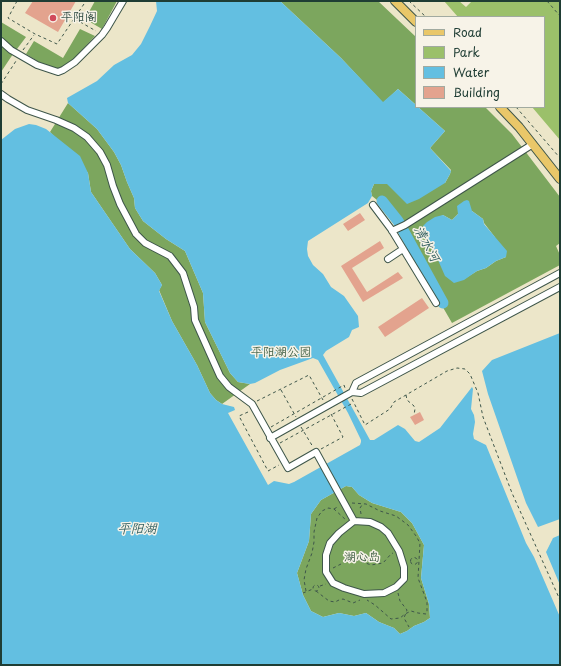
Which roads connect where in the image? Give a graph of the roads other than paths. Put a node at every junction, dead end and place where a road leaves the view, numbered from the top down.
1 (123, 1) edge
2 (394, 1) edge
3 (415, 21) edge
4 (1, 41) edge
5 (1, 94) edge
6 (501, 108) edge
7 (533, 144) junction
8 (560, 179) edge
9 (373, 206) dead end
10 (392, 231) junction
11 (403, 249) junction
12 (388, 259) dead end
13 (560, 273) edge
14 (560, 287) edge
15 (436, 303) dead end
16 (350, 392) junction
17 (270, 438) junction
18 (352, 523) junction

1 - 4 street
2 - 3 main road
5 - 17 street
6 - 7 main road
7 - 8 main road
7 - 10 street
9 - 10 street
10 - 11 street
11 - 12 street
11 - 15 street
13 - 16 street
14 - 16 street
16 - 17 street
17 - 18 street
18 - 18 street

